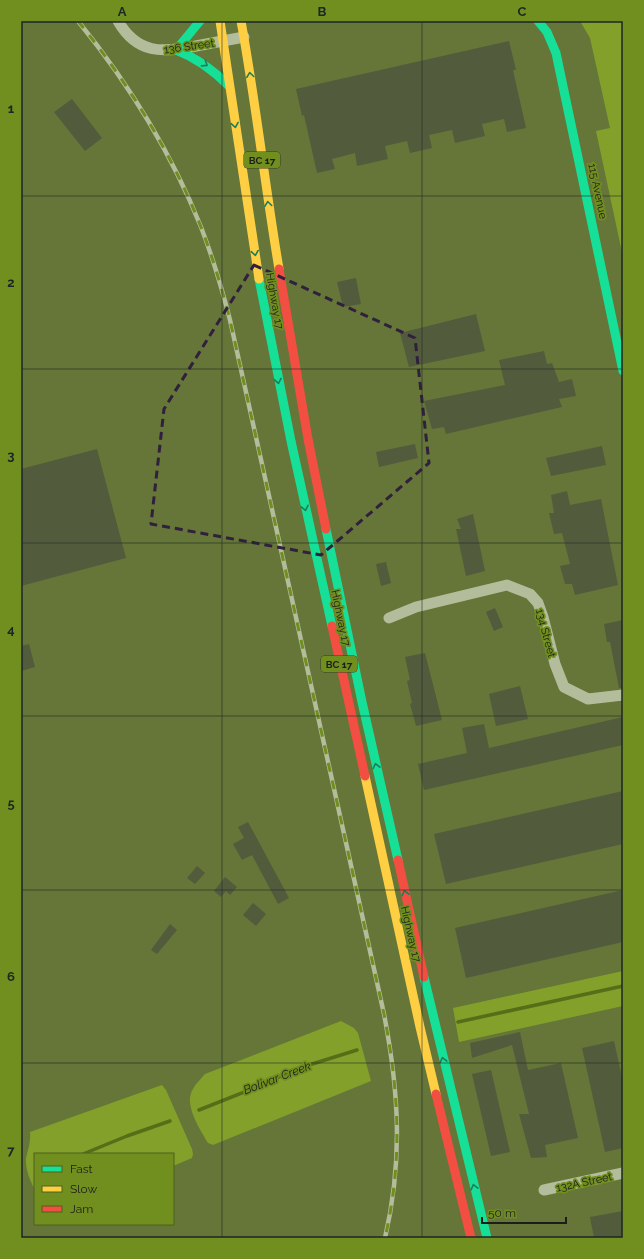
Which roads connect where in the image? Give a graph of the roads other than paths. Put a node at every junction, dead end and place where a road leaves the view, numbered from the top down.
1 (118, 21) edge
2 (200, 21) edge
3 (220, 21) edge
4 (241, 21) edge
5 (538, 21) edge
6 (244, 37) junction
7 (223, 41) junction
8 (176, 50) junction
9 (229, 86) junction
10 (623, 371) edge
11 (389, 618) dead end
12 (623, 695) edge
13 (623, 1173) edge
14 (544, 1190) dead end
15 (472, 1238) edge
16 (487, 1238) edge

1 - 8 street, 136 Street
2 - 8 main road
3 - 7 main road, Highway 17 / BC 17
4 - 6 main road, Highway 17 / BC 17
5 - 10 main road, 115 Avenue
6 - 7 street, 136 Street
16 -> 6 main road, Highway 17 / BC 17
7 - 8 street, 136 Street
7 - 9 main road, Highway 17 / BC 17
8 -> 9 main road
9 -> 15 main road, Highway 17 / BC 17
11 - 12 street, 134 Street
13 - 14 street, 132A Street

